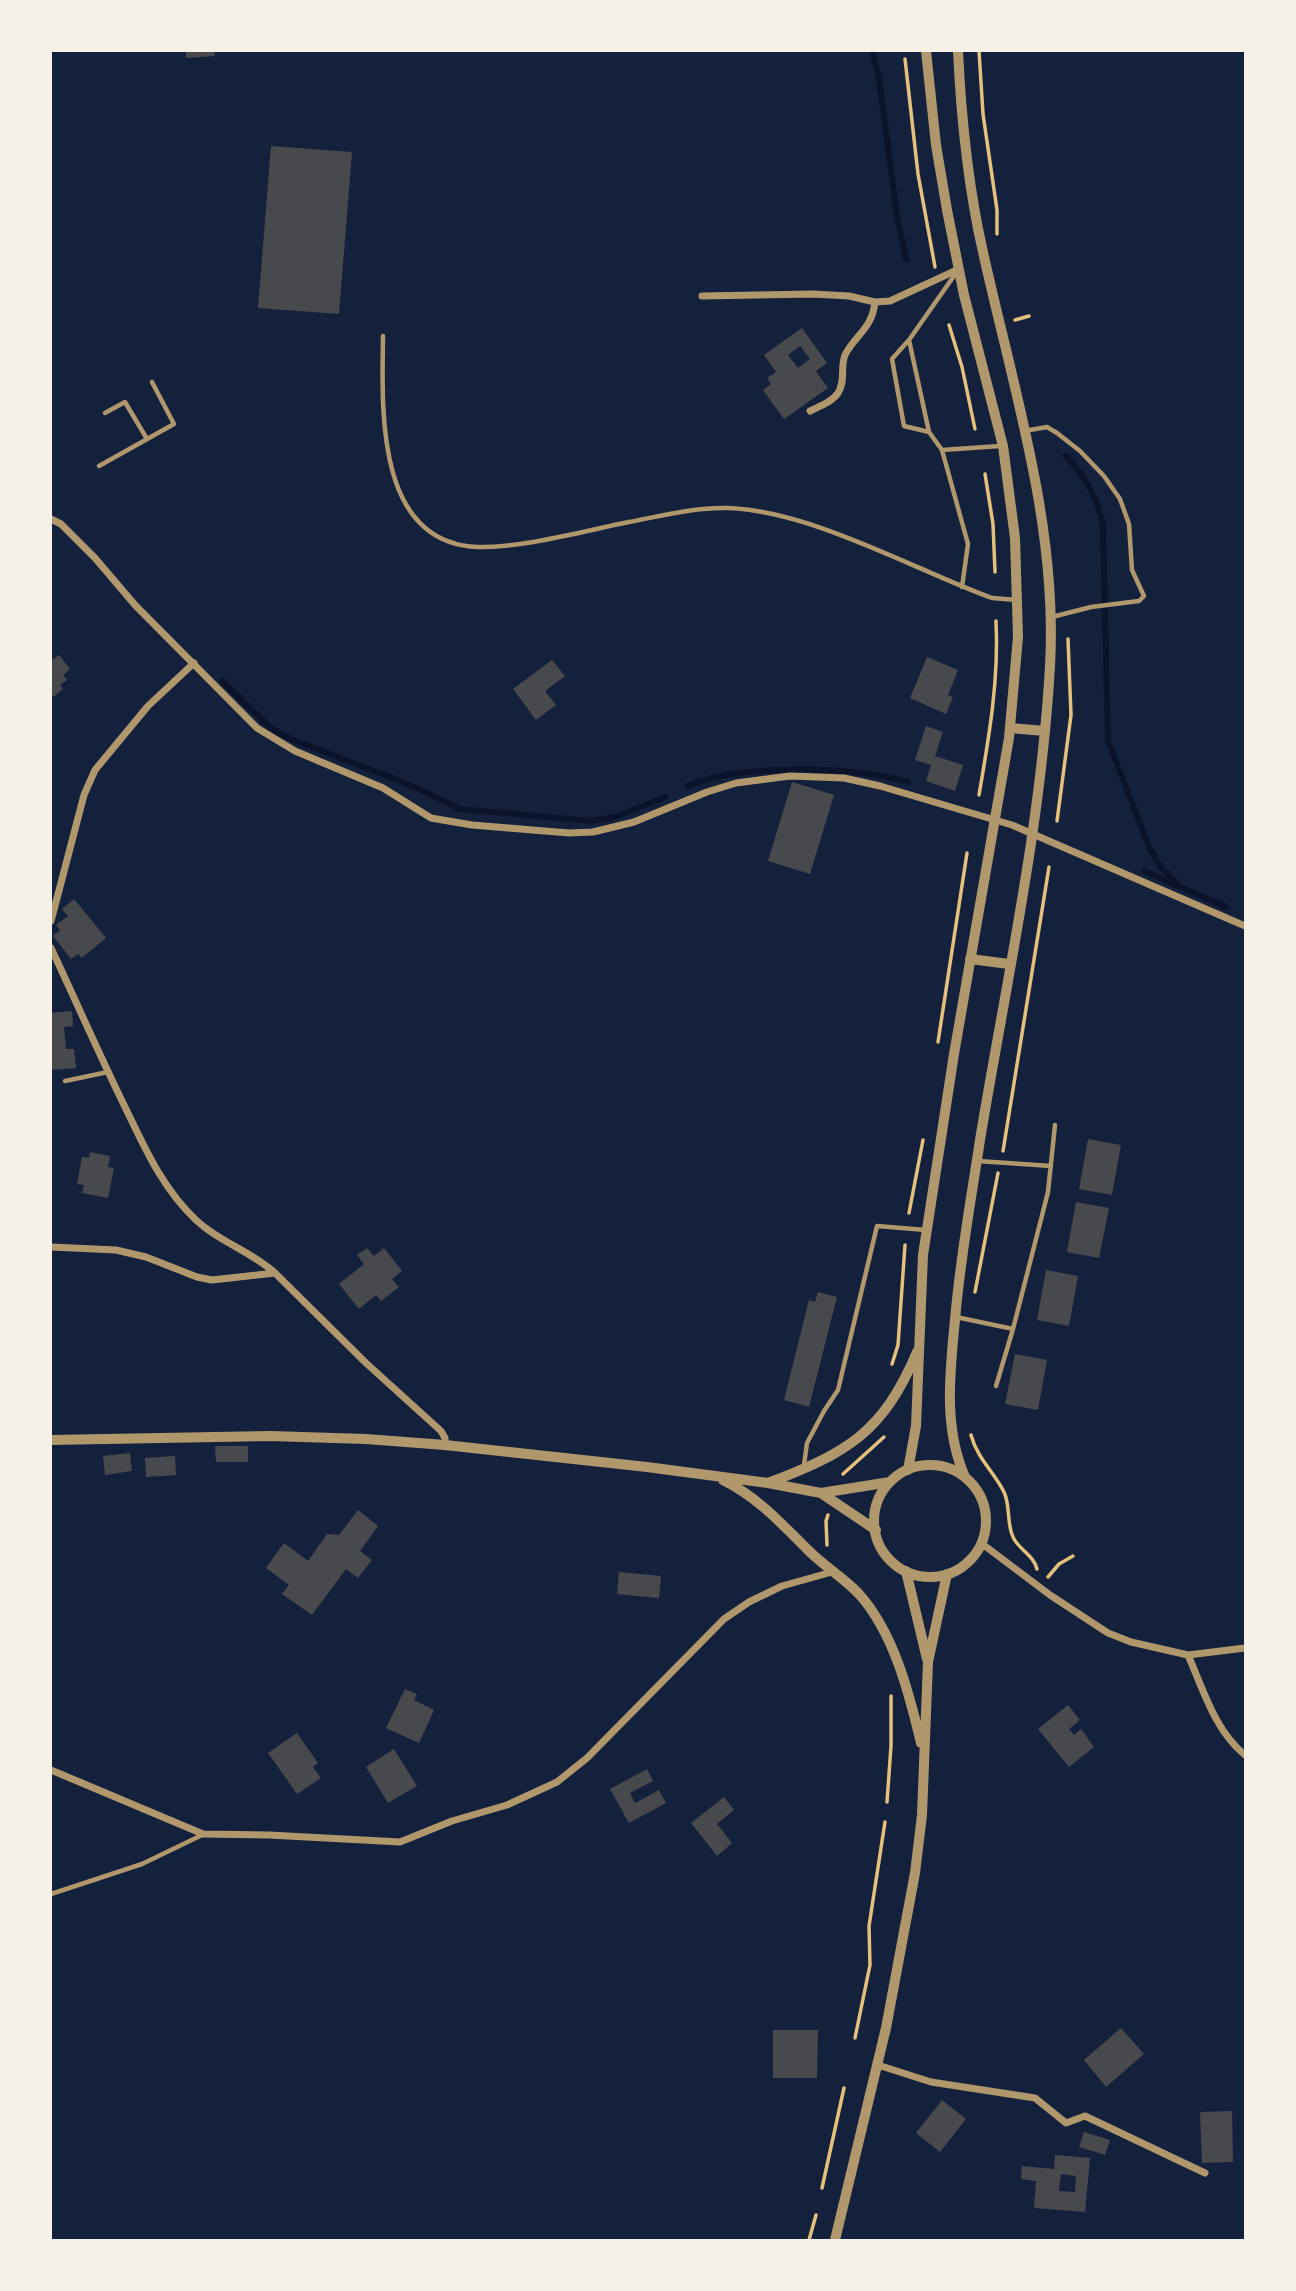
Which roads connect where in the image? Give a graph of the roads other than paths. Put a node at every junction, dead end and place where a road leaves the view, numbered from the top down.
1 (926, 51) edge
2 (958, 51) edge
3 (959, 269) junction
4 (702, 296) dead end
5 (875, 302) junction
6 (383, 336) dead end
7 (909, 340) junction
8 (152, 382) dead end
9 (810, 411) dead end
10 (105, 413) dead end
11 (1024, 431) junction
12 (929, 432) junction
13 (147, 439) junction
14 (1003, 446) junction
15 (942, 450) junction
16 (99, 466) dead end
17 (51, 519) edge
18 (962, 587) junction
19 (1017, 600) junction
20 (1051, 617) junction
21 (194, 663) junction
22 (1010, 729) junction
23 (1045, 731) junction
24 (994, 819) junction
25 (1032, 834) junction
26 (51, 920) edge
27 (1245, 926) edge
28 (51, 948) edge
29 (970, 959) junction
30 (1009, 964) junction
31 (108, 1072) junction
32 (65, 1080) dead end
33 (1055, 1125) dead end
34 (977, 1161) junction
35 (1051, 1166) junction
36 (927, 1230) junction
37 (51, 1247) edge
38 (275, 1273) junction
39 (955, 1317) junction
40 (1013, 1329) junction
41 (920, 1345) junction
42 (996, 1385) dead end
43 (51, 1440) edge
44 (445, 1445) junction
45 (803, 1469) junction
46 (908, 1470) junction
47 (710, 1475) junction
48 (965, 1477) junction
49 (890, 1482) junction
50 (768, 1483) junction
51 (821, 1493) junction
52 (876, 1530) junction
53 (981, 1543) junction
54 (906, 1571) junction
55 (832, 1572) junction
56 (947, 1574) junction
57 (1245, 1648) edge
58 (1188, 1654) junction
59 (928, 1662) junction
60 (1245, 1755) edge
61 (925, 1758) junction
62 (51, 1770) edge
63 (203, 1834) junction
64 (51, 1894) edge
65 (878, 2065) junction
66 (1205, 2174) dead end
67 (835, 2240) edge

1 - 3 street
2 - 11 street
3 - 5 street
3 - 7 lane
3 - 14 street
4 - 5 street
5 - 9 street
6 - 18 lane
7 - 12 lane
7 - 12 lane
8 - 13 lane
10 - 13 lane
11 - 20 street
11 - 20 lane
12 - 15 lane
13 - 16 lane
14 - 15 lane
14 - 19 street
15 - 18 lane
17 - 21 street
18 - 19 lane
19 - 22 street
20 - 23 street
21 - 24 street
21 - 26 street
22 - 23 street
22 - 24 street
23 - 25 street
24 - 25 street
24 - 29 street
25 - 27 street
25 - 30 street
28 - 31 street
29 - 30 street
29 - 36 street
30 - 34 street
31 - 32 lane
31 - 38 street
33 - 35 lane
34 - 35 lane
34 - 39 street
35 - 40 lane
36 - 41 street
36 - 45 lane
37 - 38 street
38 - 44 street
39 - 40 lane
39 - 48 street
40 - 42 lane
41 - 45 street
41 - 46 street
43 - 44 street
44 - 47 street
45 - 50 street
46 - 48 street
46 - 49 street
47 - 50 street
47 - 55 street
48 - 53 street
49 - 51 street
49 - 52 street
50 - 51 street
51 - 52 street
52 - 54 street
53 - 56 street
53 - 58 street
54 - 56 street
54 - 59 street
55 - 61 street
55 - 63 street
56 - 59 street
57 - 58 street
58 - 60 street
59 - 61 street
61 - 65 street
62 - 63 street
63 - 64 lane
65 - 66 street
65 - 67 street

